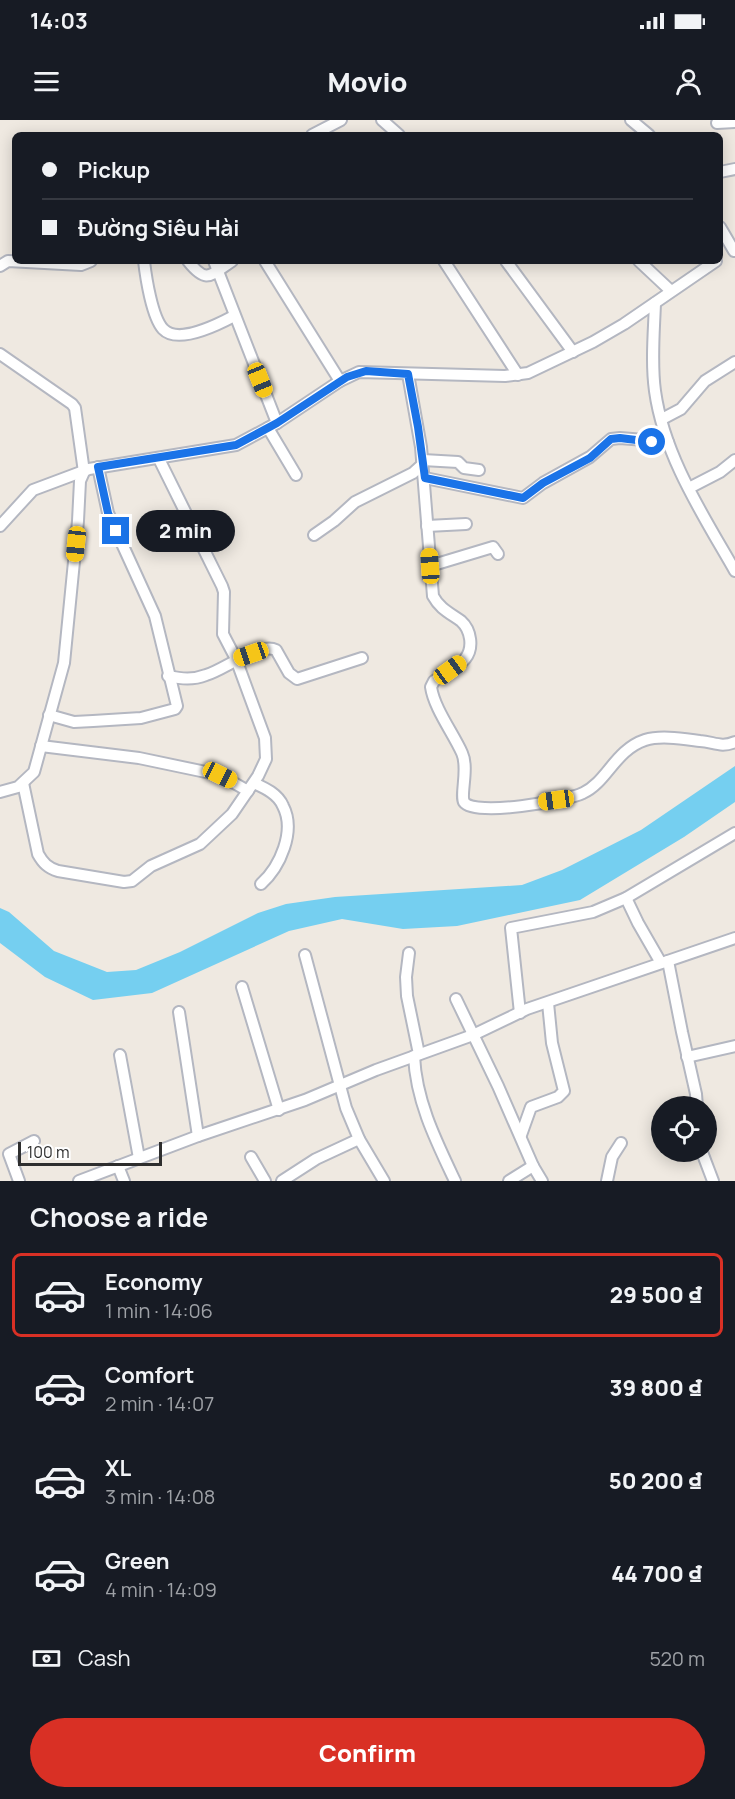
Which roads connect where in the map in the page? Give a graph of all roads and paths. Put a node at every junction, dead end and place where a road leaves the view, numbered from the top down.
1 (341, 120) edge
2 (382, 120) edge
3 (632, 120) edge
4 (735, 122) edge
5 (717, 123) dead end
6 (318, 132) edge
7 (396, 132) edge
8 (646, 132) edge
9 (723, 232) edge
10 (735, 251) edge
11 (63, 264) edge
12 (84, 264) edge
13 (144, 264) edge
14 (190, 264) edge
15 (267, 264) edge
16 (446, 264) edge
17 (508, 264) edge
18 (642, 264) edge
19 (712, 264) edge
20 (216, 266) edge
21 (671, 291) junction
22 (655, 303) junction
23 (234, 316) junction
24 (573, 352) junction
25 (0, 354) edge
26 (735, 362) edge
27 (408, 374) junction
28 (518, 375) junction
29 (340, 381) junction
30 (662, 419) junction
31 (272, 425) junction
32 (668, 442) junction
33 (159, 459) junction
34 (735, 460) edge
35 (423, 462) junction
36 (98, 467) junction
37 (479, 470) dead end
38 (84, 472) junction
39 (296, 475) dead end
40 (425, 478) junction
41 (689, 488) junction
42 (466, 524) dead end
43 (0, 526) edge
44 (427, 526) junction
45 (314, 535) dead end
46 (498, 554) dead end
47 (430, 566) junction
48 (735, 571) edge
49 (362, 658) dead end
50 (236, 659) junction
51 (168, 676) junction
52 (49, 715) junction
53 (735, 742) edge
54 (41, 746) junction
55 (23, 783) junction
56 (251, 787) junction
57 (0, 792) edge
58 (735, 833) edge
59 (261, 884) dead end
60 (626, 898) junction
61 (735, 941) edge
62 (409, 953) dead end
63 (305, 955) dead end
64 (665, 962) junction
65 (242, 987) dead end
66 (456, 999) dead end
67 (548, 1003) junction
68 (179, 1012) dead end
69 (519, 1013) junction
70 (473, 1035) junction
71 (735, 1046) edge
72 (120, 1055) dead end
73 (417, 1055) junction
74 (687, 1057) junction
75 (339, 1087) junction
76 (696, 1096) edge
77 (279, 1110) junction
78 (520, 1135) junction
79 (198, 1136) junction
80 (359, 1139) junction
81 (34, 1141) dead end
82 (621, 1143) dead end
83 (251, 1157) dead end
84 (139, 1158) junction
85 (706, 1162) edge
86 (118, 1166) junction
87 (533, 1166) junction
88 (19, 1181) edge
89 (79, 1181) edge
90 (124, 1181) edge
91 (265, 1181) edge
92 (282, 1181) edge
93 (384, 1181) edge
94 (455, 1181) edge
95 (509, 1181) edge
96 (543, 1181) edge
97 (607, 1181) edge
98 (713, 1181) edge

1 - 6 street
2 - 7 street
3 - 8 street
4 - 5 street
9 - 10 street
11 - 12 street
13 - 23 street
14 - 20 street
15 - 29 street
16 - 28 street
17 - 24 street
18 - 21 street
19 - 21 street
20 - 23 street
21 - 22 street
22 - 24 street
22 - 30 street
23 - 31 street
24 - 28 street
25 - 38 street
26 - 30 street
27 - 28 street
27 - 29 street
27 - 35 street
29 - 31 street
30 - 32 street
31 - 33 street
31 - 39 street
32 - 40 street
32 - 41 street
33 - 36 street
33 - 50 street
34 - 41 street
35 - 37 street
35 - 40 street
35 - 45 street
36 - 38 street
36 - 51 street
38 - 43 street
38 - 52 street
40 - 44 street
41 - 48 street
42 - 44 street
44 - 47 street
46 - 47 street
47 - 53 street
49 - 50 street
50 - 51 street
50 - 56 street
51 - 52 street
52 - 54 street
54 - 55 street
54 - 56 street
55 - 56 street
55 - 57 street
56 - 59 street
58 - 60 street
60 - 64 street
60 - 69 street
61 - 64 street
62 - 73 street
63 - 75 street
64 - 67 street
64 - 74 street
65 - 77 street
66 - 70 street
67 - 69 street
67 - 78 street
68 - 79 street
69 - 70 street
70 - 73 street
70 - 78 street
71 - 74 street
72 - 84 street
73 - 75 street
73 - 94 street
74 - 76 street
75 - 77 street
75 - 80 street
77 - 79 street
78 - 87 street
79 - 84 street
80 - 92 street
80 - 93 street
81 - 88 street
82 - 97 street
83 - 91 street
84 - 86 street
85 - 98 street
86 - 89 street
86 - 90 street
87 - 95 street
87 - 96 street

